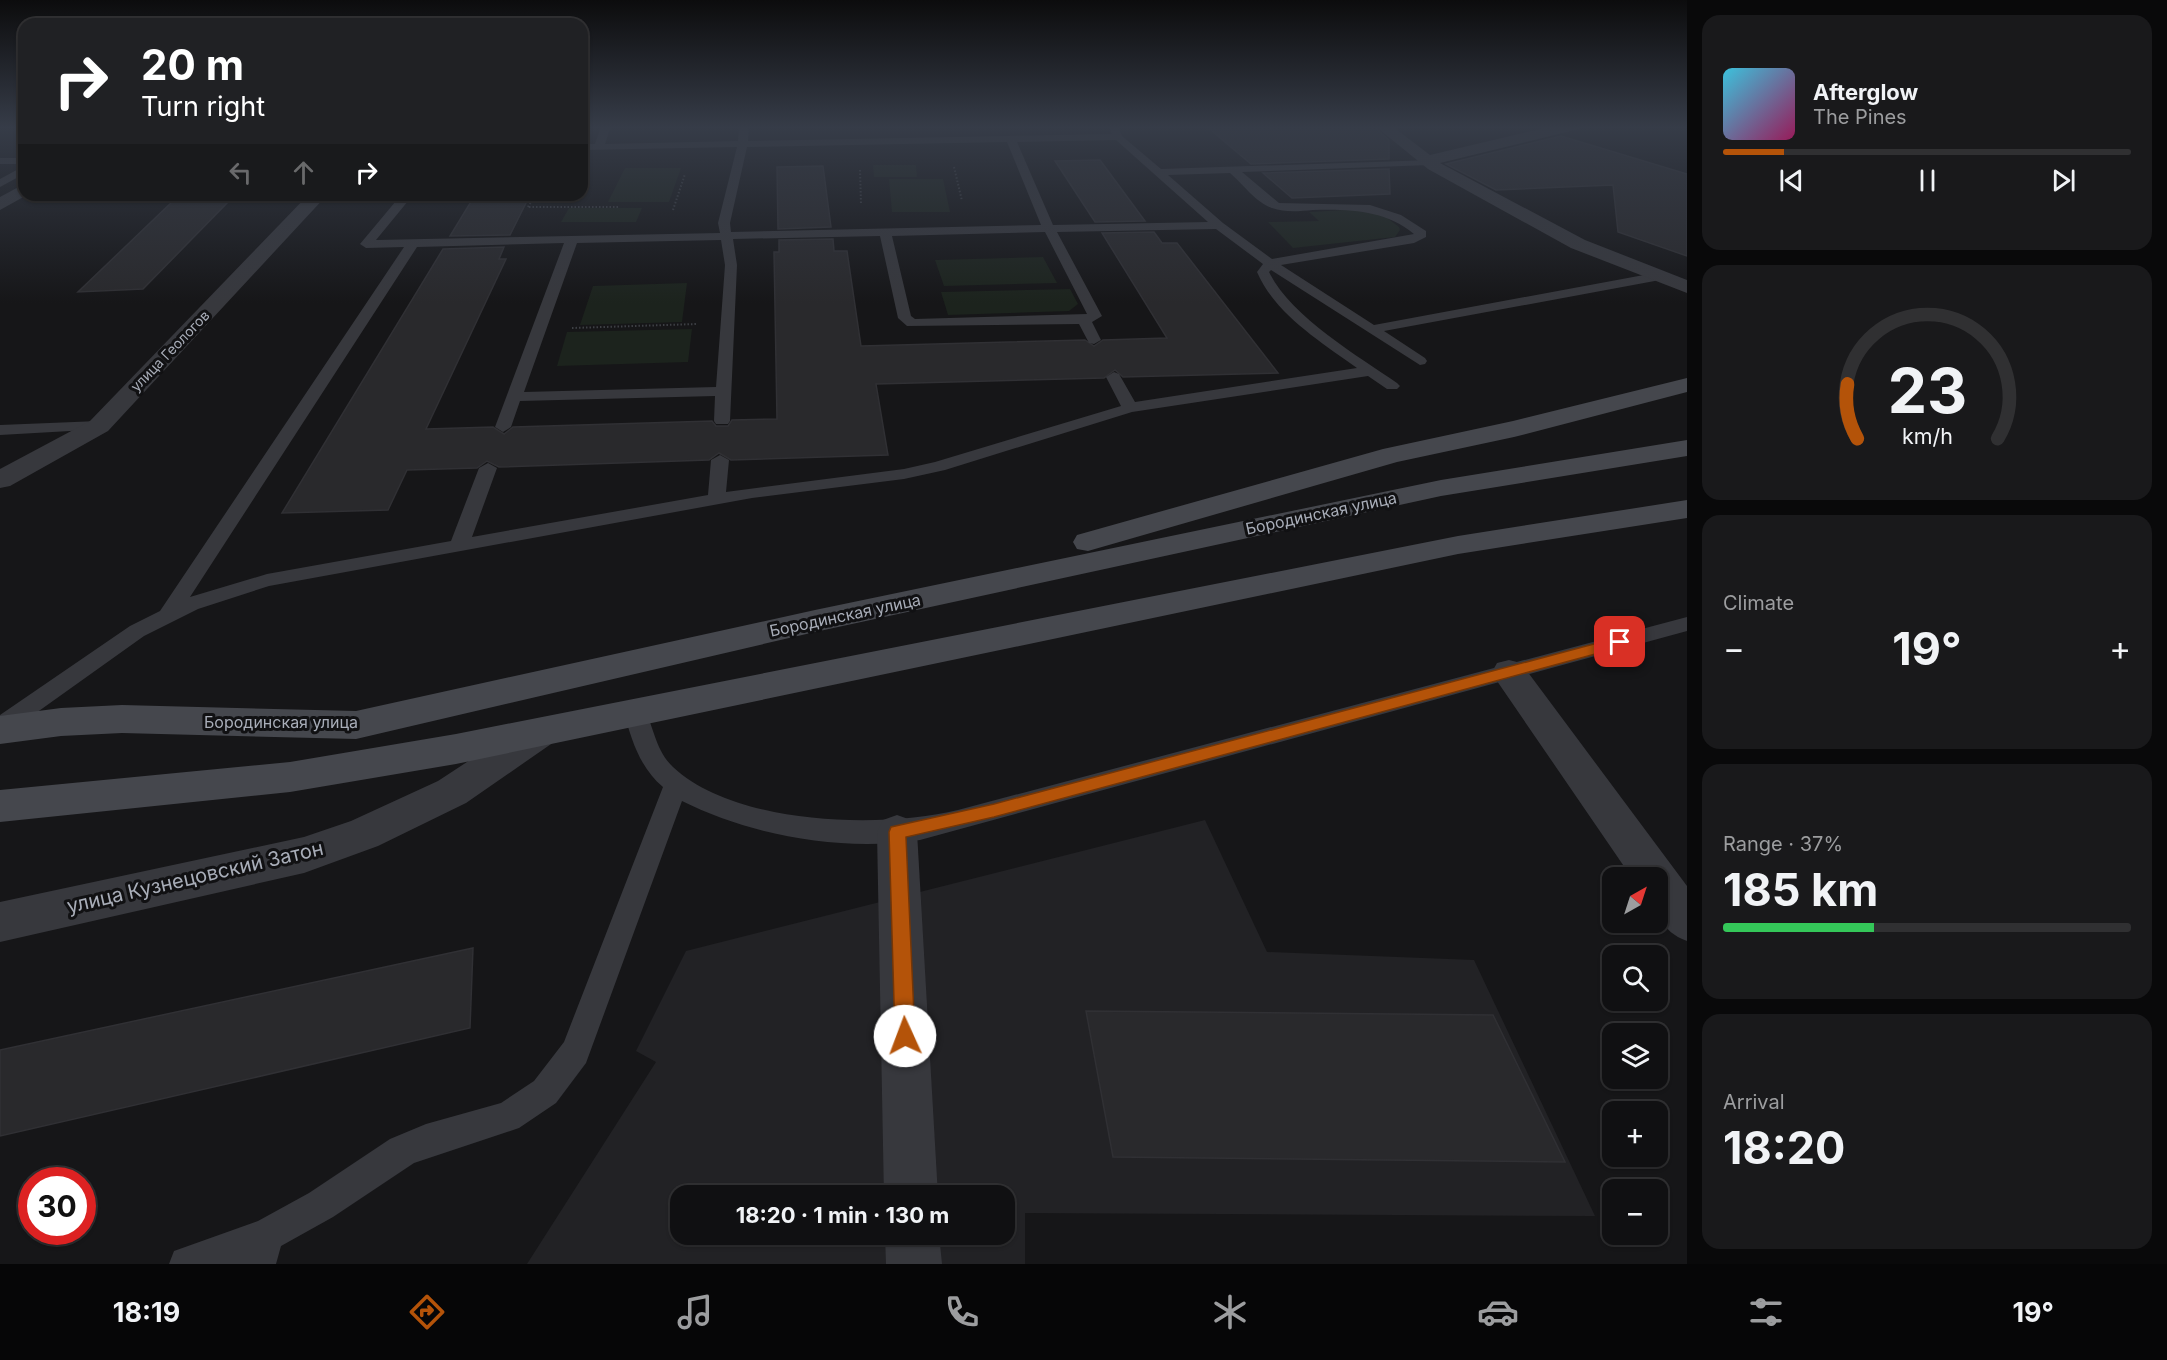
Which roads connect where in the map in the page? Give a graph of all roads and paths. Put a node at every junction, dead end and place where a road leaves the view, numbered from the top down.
1 (682, 185) edge
2 (733, 185) edge
3 (864, 185) edge
4 (958, 185) edge
5 (1030, 185) edge
6 (1174, 185) edge
7 (1251, 185) edge
8 (1471, 185) edge
9 (18, 193) edge
10 (312, 201) edge
11 (402, 201) edge
12 (0, 205) edge
13 (1220, 225) junction
14 (1049, 229) junction
15 (969, 230) junction
16 (885, 232) junction
17 (862, 233) junction
18 (727, 236) junction
19 (664, 237) junction
20 (572, 239) junction
21 (413, 243) junction
22 (1270, 263) junction
23 (1660, 276) junction
24 (1687, 287) edge
25 (1083, 320) junction
26 (728, 324) junction
27 (539, 328) junction
28 (1374, 329) junction
29 (1094, 340) dead end
30 (1420, 361) dead end
31 (1370, 371) junction
32 (1114, 377) dead end
33 (1687, 385) edge
34 (1392, 386) dead end
35 (723, 391) junction
36 (513, 398) junction
37 (1130, 408) junction
38 (722, 420) dead end
39 (99, 426) junction
40 (503, 427) dead end
41 (0, 430) edge
42 (1687, 448) edge
43 (720, 460) dead end
44 (488, 468) dead end
45 (0, 480) edge
46 (717, 500) junction
47 (1687, 509) edge
48 (459, 546) junction
49 (169, 614) junction
50 (815, 621) junction
51 (1687, 624) edge
52 (1509, 672) junction
53 (635, 712) junction
54 (0, 728) edge
55 (541, 732) junction
56 (676, 784) junction
57 (0, 806) edge
58 (897, 832) junction
59 (1649, 867) edge
60 (1668, 894) edge
61 (1687, 921) edge
62 (0, 922) edge
63 (911, 1185) edge
64 (913, 1245) edge
65 (262, 1250) edge
66 (187, 1264) edge
67 (914, 1264) edge

1 - 19 path
2 - 18 lane
3 - 17 path
4 - 15 path
5 - 14 lane
6 - 13 lane
7 - 22 lane
8 - 23 street
9 - 12 street
10 - 39 street, улица Геологов
11 - 21 lane
13 - 14 lane
13 - 22 lane
14 - 15 lane
14 - 25 lane
15 - 16 lane
16 - 17 lane
16 - 25 lane
17 - 18 lane
18 - 19 lane
18 - 26 lane
19 - 20 lane
20 - 21 lane
20 - 27 lane
21 - 49 lane
22 - 28 lane
22 - 31 lane
23 - 24 street
23 - 28 lane
25 - 29 lane
26 - 27 path
26 - 35 lane
27 - 36 lane
28 - 30 lane
31 - 34 lane
31 - 37 lane
32 - 37 lane
33 - 50 street
35 - 36 lane
35 - 38 lane
36 - 40 lane
37 - 46 lane
39 - 41 lane
39 - 45 street, улица Геологов
42 - 50 street, Бородинская улица
43 - 46 lane
44 - 48 lane
46 - 48 lane
47 - 53 street
48 - 49 lane
49 - 54 lane
50 - 54 street, Бородинская улица
51 - 52 lane
52 - 58 lane
52 - 59 street
53 - 55 street
53 - 56 lane
55 - 57 street
55 - 62 street, улица Кузнецовский Затон
56 - 58 lane
56 - 65 lane
58 - 63 street
60 - 61 street
64 - 67 street
65 - 66 lane

